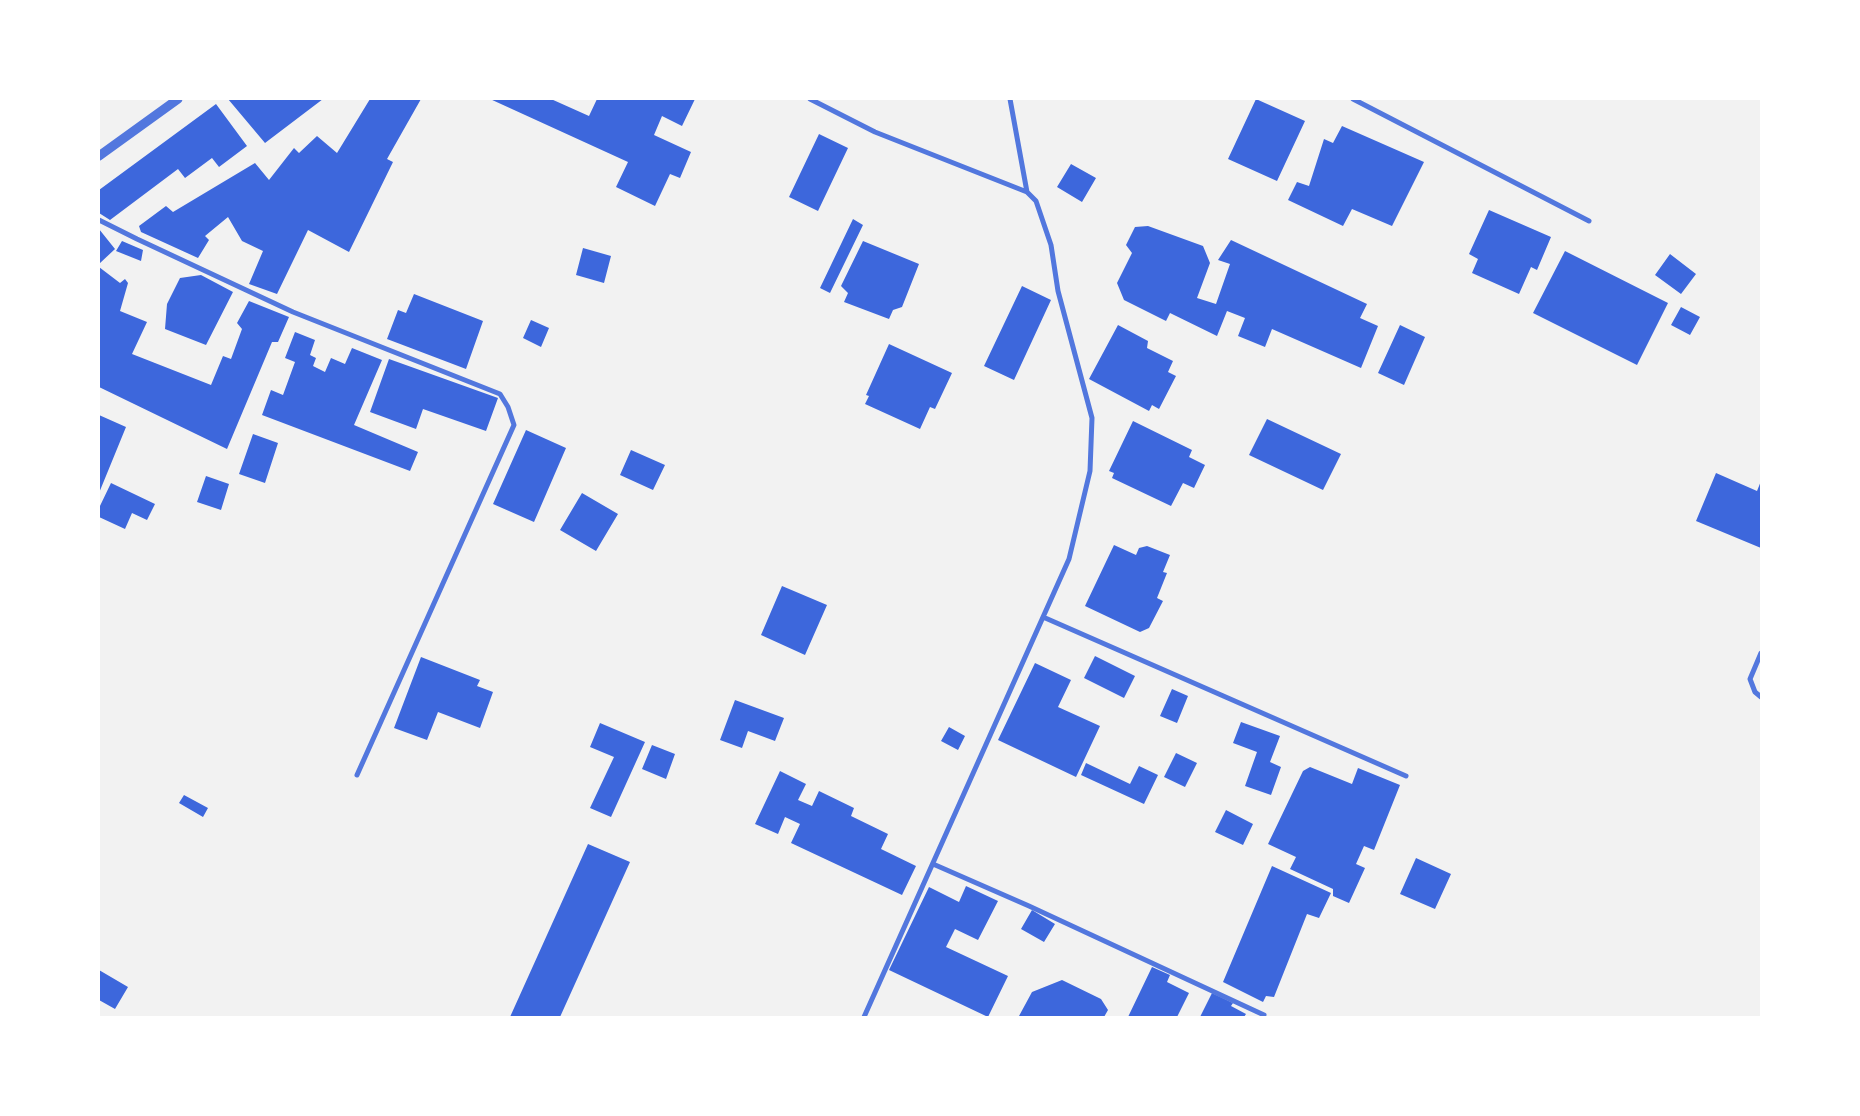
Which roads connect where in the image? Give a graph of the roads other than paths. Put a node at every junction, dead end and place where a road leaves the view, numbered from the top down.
1 (178, 99) edge
2 (810, 99) edge
3 (1010, 99) edge
4 (1353, 99) edge
5 (99, 156) edge
6 (1027, 192) junction
7 (99, 220) edge
8 (1589, 221) dead end
9 (1043, 617) junction
10 (1761, 653) edge
11 (1761, 697) edge
12 (357, 775) dead end
13 (1406, 776) dead end
14 (933, 864) junction
15 (1264, 1015) dead end
16 (864, 1017) edge

1 - 5 street
2 - 6 street
3 - 6 street
4 - 8 street
6 - 9 street
7 - 12 street
9 - 13 street
9 - 14 street
10 - 11 street
14 - 15 street
14 - 16 street

